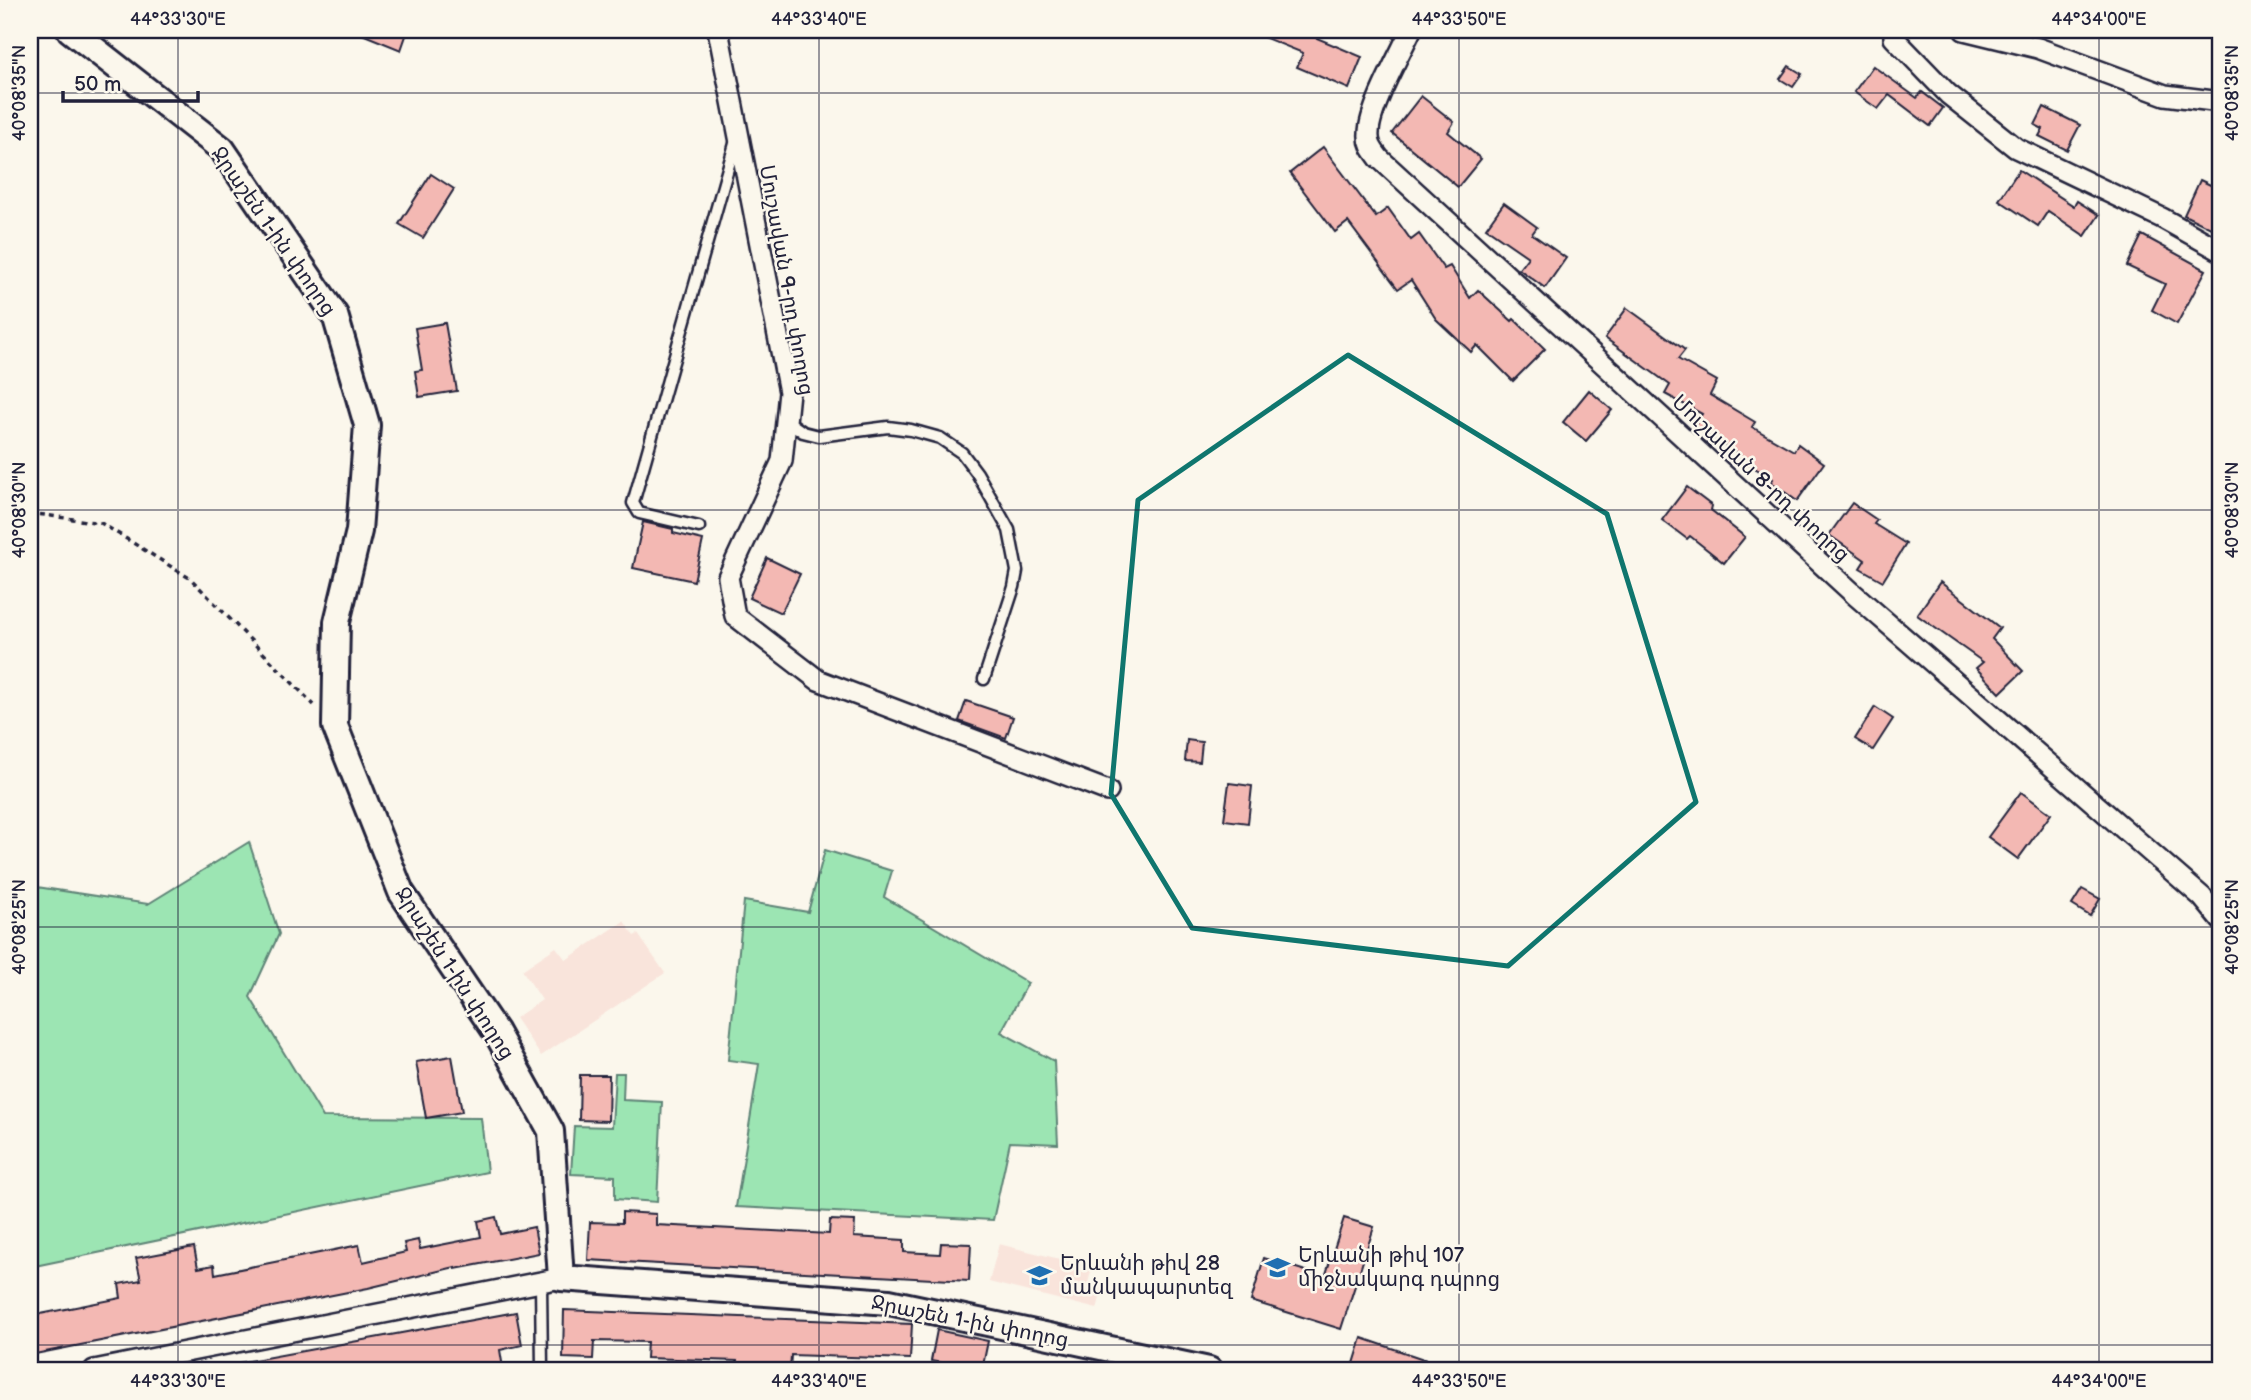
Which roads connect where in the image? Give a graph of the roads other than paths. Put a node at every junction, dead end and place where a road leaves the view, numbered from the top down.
1 (70, 30) edge
2 (718, 30) edge
3 (1410, 30) edge
4 (1894, 30) edge
5 (1964, 30) edge
6 (2040, 39) edge
7 (2221, 102) edge
8 (738, 133) junction
9 (2221, 251) edge
10 (786, 419) junction
11 (699, 527) dead end
12 (984, 679) dead end
13 (1108, 791) dead end
14 (2221, 920) edge
15 (551, 1280) junction
16 (94, 1370) edge
17 (542, 1370) edge
18 (1209, 1370) edge

1 - 15 street, Ջրաշեն 1-ին փողոց
2 - 8 street, Մուշավան 9-րդ փողոց
3 - 14 street, Մուշավան 8-րդ փողոց
4 - 9 street
5 - 6 street
6 - 7 street
8 - 10 street, Մուշավան 9-րդ փողոց
8 - 11 lane
10 - 12 lane
10 - 13 street, Մուշավան 9-րդ փողոց
15 - 16 street, Ջրաշեն 1-ին փողոց
15 - 17 lane
15 - 18 street, Ջրաշեն 1-ին փողոց

